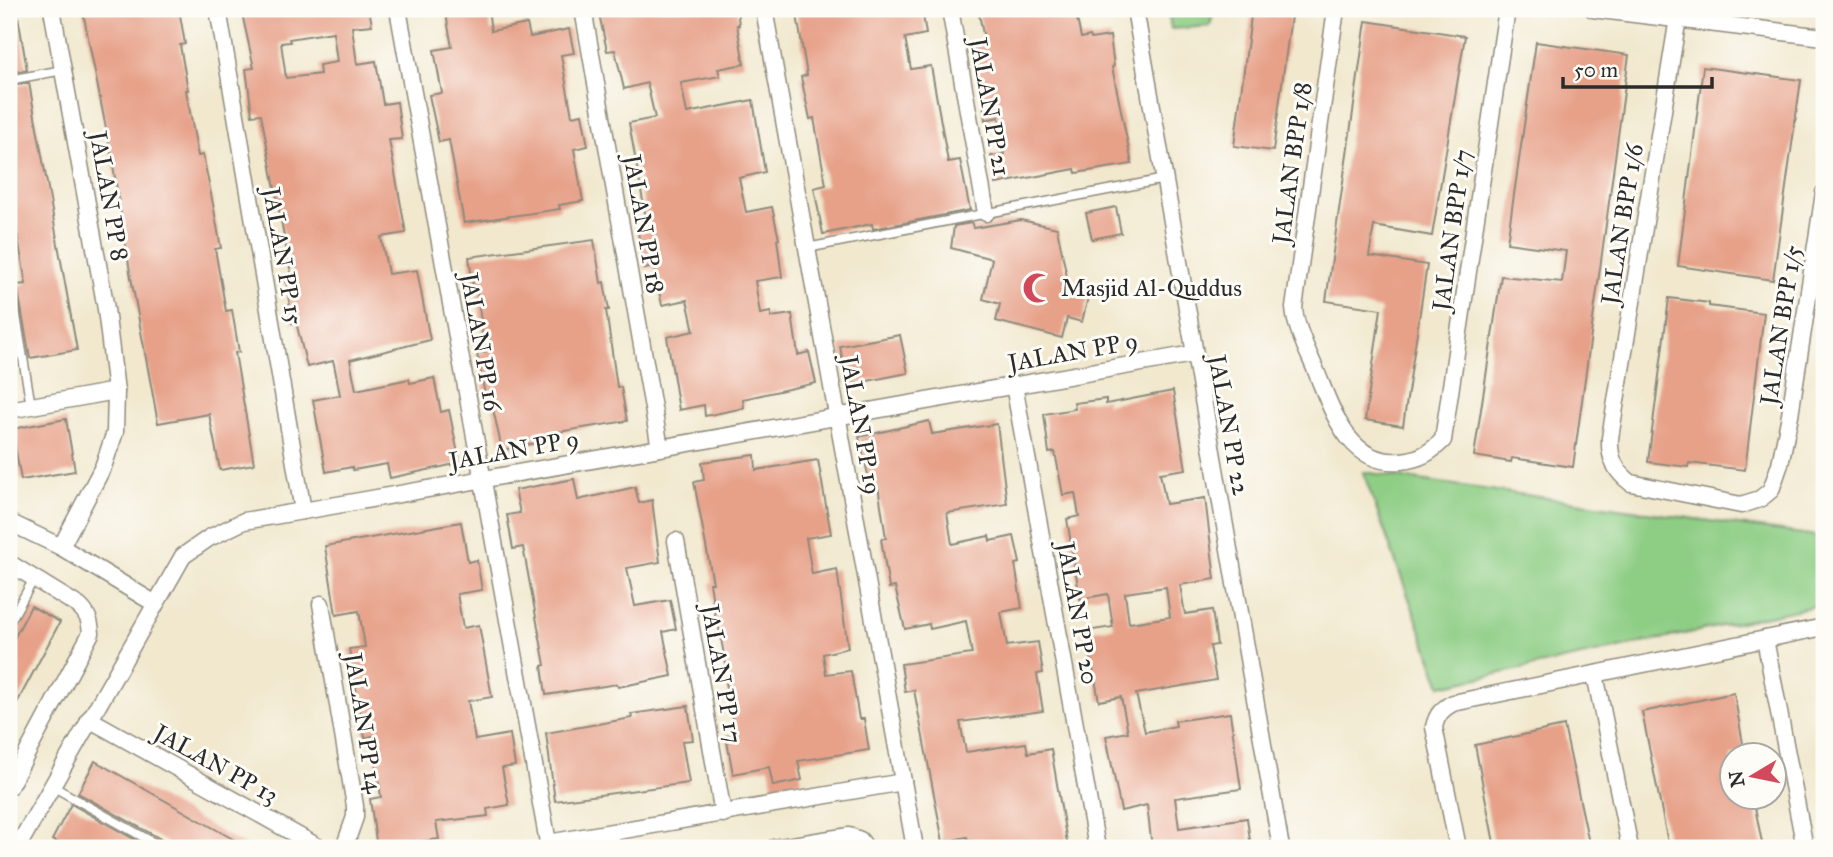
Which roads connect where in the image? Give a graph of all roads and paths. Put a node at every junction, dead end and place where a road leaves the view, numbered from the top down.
1 (52, 9) edge
2 (218, 9) edge
3 (398, 9) edge
4 (583, 9) edge
5 (764, 9) edge
6 (950, 9) edge
7 (1135, 9) edge
8 (1336, 9) edge
9 (1507, 9) edge
10 (1593, 9) edge
11 (1678, 18) junction
12 (1824, 37) edge
13 (63, 70) junction
14 (9, 80) edge
15 (1165, 179) junction
16 (1824, 193) edge
17 (986, 213) junction
18 (807, 248) junction
19 (9, 274) edge
20 (1194, 354) junction
21 (1014, 385) junction
22 (116, 391) junction
23 (31, 406) junction
24 (9, 410) edge
25 (836, 417) junction
26 (1610, 438) joint
27 (660, 448) junction
28 (1431, 452) joint
29 (483, 479) junction
30 (303, 511) junction
31 (9, 522) edge
32 (676, 541) dead end
33 (61, 547) junction
34 (9, 563) edge
35 (35, 577) junction
36 (154, 603) junction
37 (321, 604) dead end
38 (9, 623) edge
39 (1824, 627) edge
40 (1765, 639) junction
41 (1595, 674) junction
42 (89, 719) junction
43 (903, 782) junction
44 (52, 786) junction
45 (9, 787) edge
46 (723, 814) junction
47 (548, 846) edge
48 (17, 848) edge
49 (163, 848) edge
50 (320, 848) edge
51 (344, 848) edge
52 (774, 848) edge
53 (866, 848) edge
54 (915, 848) edge
55 (1097, 848) edge
56 (1281, 848) edge
57 (1458, 848) edge
58 (1630, 848) edge
59 (1805, 848) edge

1 - 13 street, JALAN PP 8
2 - 30 street, JALAN PP 15
3 - 29 street, JALAN PP 16
4 - 27 street, JALAN PP 18
5 - 18 street, JALAN PP 19
6 - 17 street, JALAN PP 21
7 - 15 street, JALAN PP 22
8 - 28 street, JALAN BPP 1/8
9 - 28 street, JALAN BPP 1/7
10 - 11 street
11 - 12 street
11 - 26 street, JALAN BPP 1/6
13 - 14 lane
13 - 22 street, JALAN PP 8
15 - 17 lane
15 - 20 street, JALAN PP 22
16 - 26 street, JALAN BPP 1/5
17 - 18 lane
18 - 25 street, JALAN PP 19
19 - 23 lane
20 - 21 street, JALAN PP 9
20 - 56 street, JALAN PP 22
21 - 25 street, JALAN PP 9
21 - 55 street, JALAN PP 20
22 - 23 street
22 - 33 street, JALAN PP 8
23 - 24 street
25 - 27 street, JALAN PP 9
25 - 43 street, JALAN PP 19
27 - 29 street, JALAN PP 9
29 - 30 street, JALAN PP 9
29 - 47 street, JALAN PP 16
30 - 36 street, JALAN PP 9
31 - 33 street
32 - 46 street, JALAN PP 17
33 - 36 street
34 - 35 street
35 - 38 lane
35 - 45 street
36 - 42 street, JALAN PP 9
37 - 51 street, JALAN PP 14
39 - 40 street
40 - 41 street
40 - 59 street
41 - 57 street
41 - 58 street
42 - 44 street, JALAN PP 9
42 - 50 street, JALAN PP 13
43 - 46 street
43 - 54 street, JALAN PP 19
44 - 48 street, JALAN PP 9
44 - 49 lane
46 - 47 street
52 - 53 street

